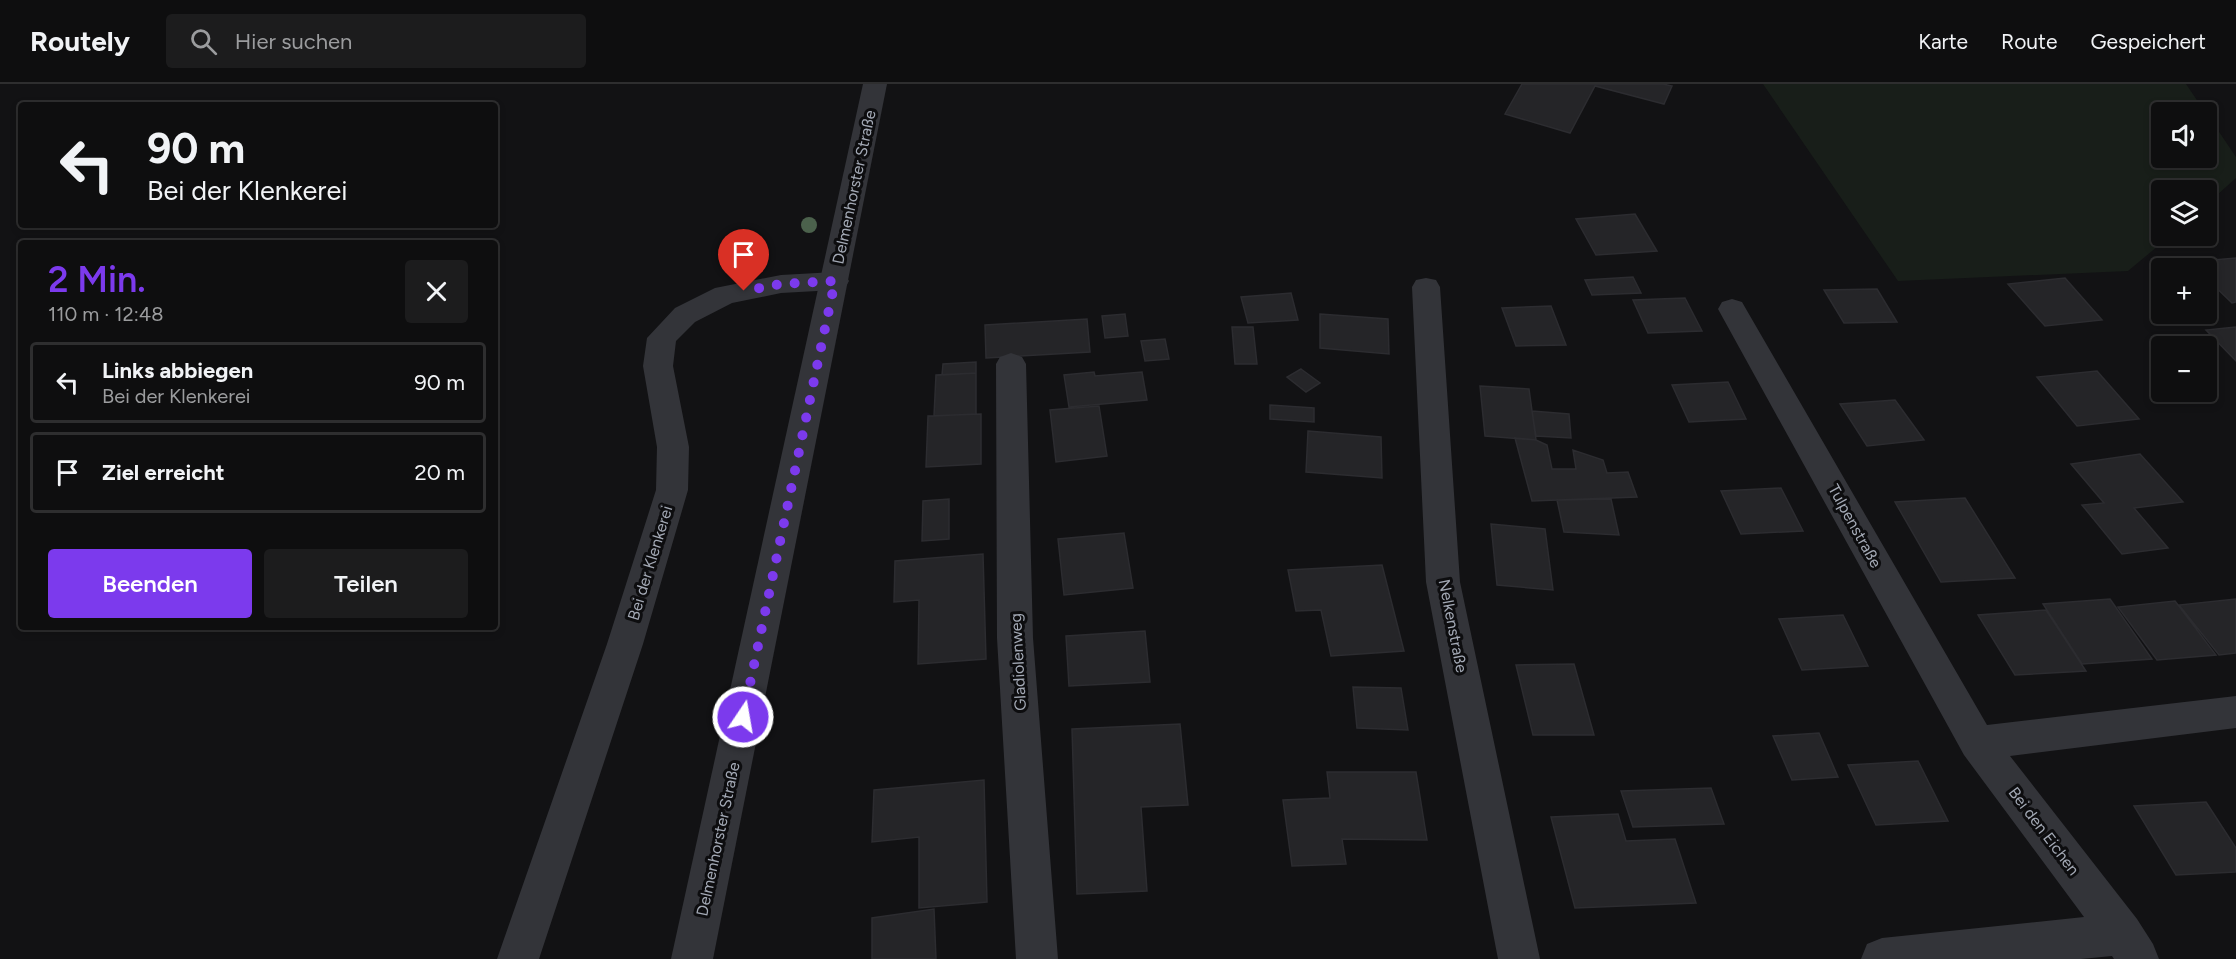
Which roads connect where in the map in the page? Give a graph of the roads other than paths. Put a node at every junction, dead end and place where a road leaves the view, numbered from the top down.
1 (875, 84) edge
2 (835, 281) junction
3 (1426, 287) dead end
4 (1732, 309) dead end
5 (1011, 364) dead end
6 (2236, 712) edge
7 (1977, 743) junction
8 (2130, 946) edge
9 (518, 959) edge
10 (693, 959) edge
11 (1037, 959) edge
12 (1519, 959) edge
13 (1882, 959) edge

1 - 2 street, Delmenhorster Straße
2 - 9 street, Bei der Klenkerei
2 - 10 street, Delmenhorster Straße
3 - 12 street, Nelkenstraße
4 - 7 street, Tulpenstraße
5 - 11 street, Gladiolenweg
6 - 7 street
7 - 8 street, Bei den Eichen
8 - 13 street, Bei den Eichen

